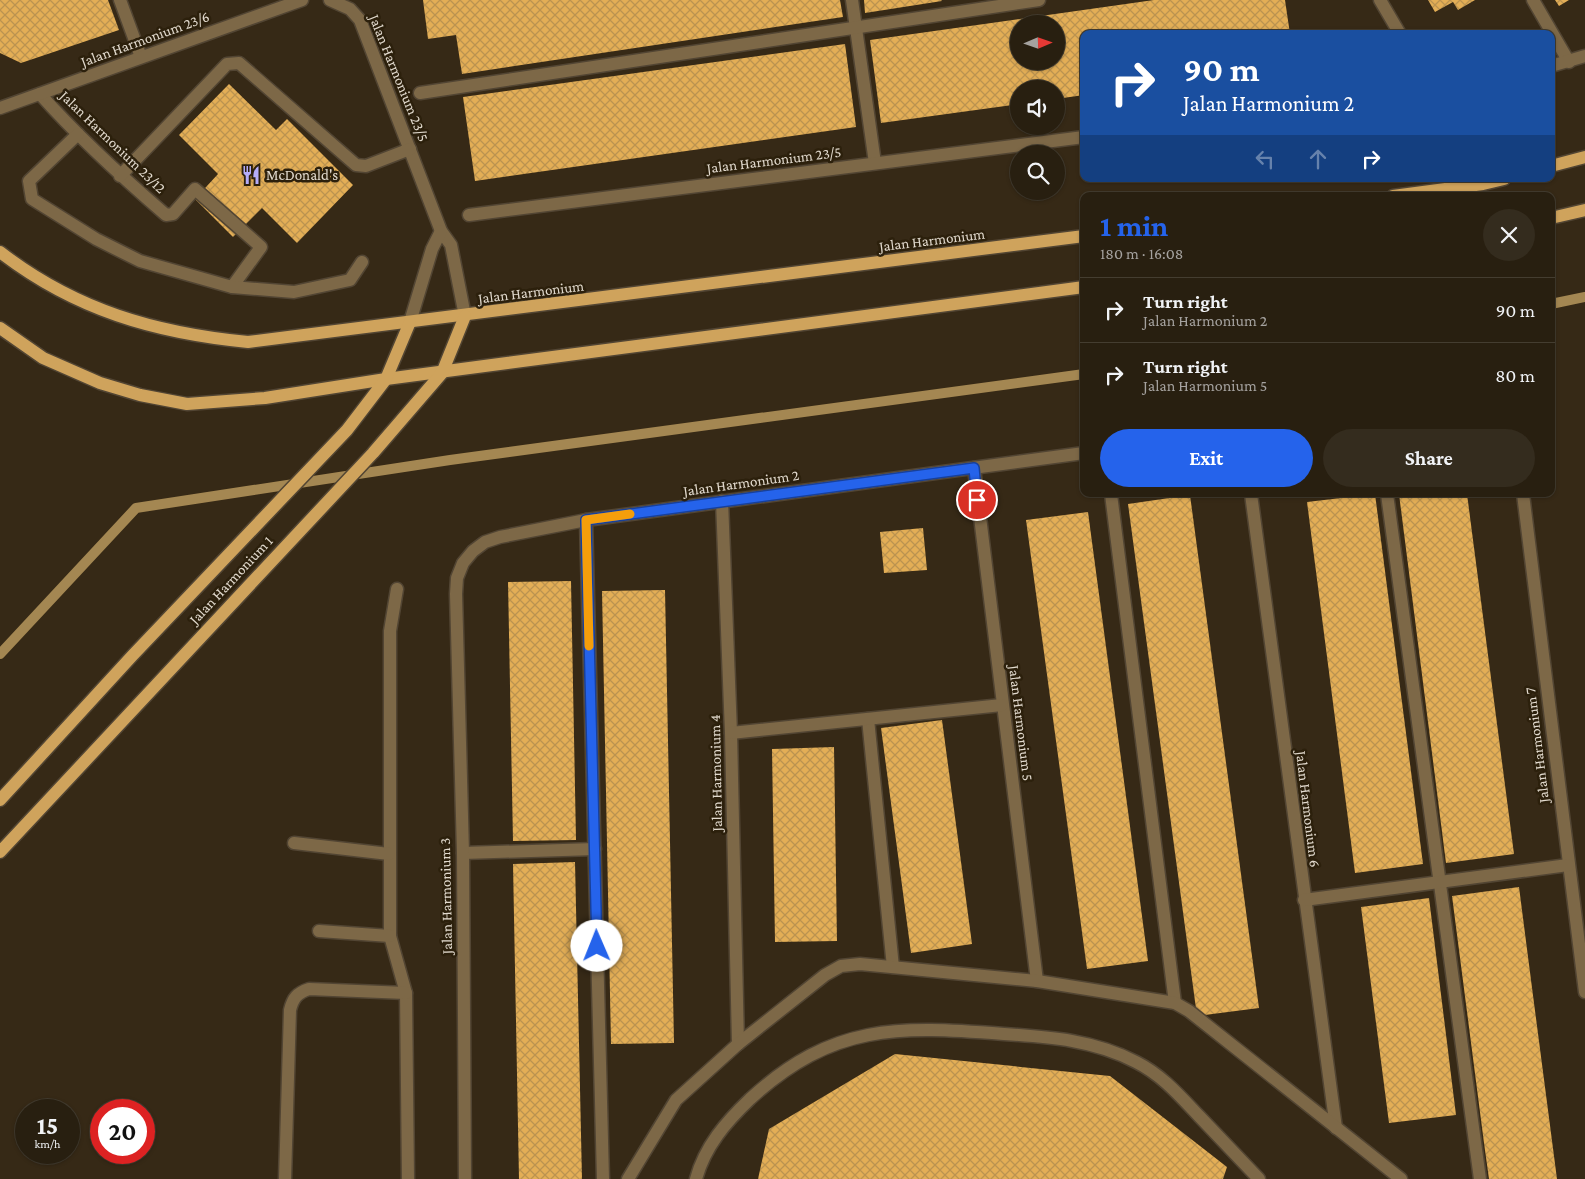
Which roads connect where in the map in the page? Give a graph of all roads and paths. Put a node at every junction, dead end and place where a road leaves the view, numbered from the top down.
1 (120, 0) edge
2 (302, 0) edge
3 (852, 0) edge
4 (1039, 0) edge
5 (1380, 0) edge
6 (1533, 0) edge
7 (334, 1) edge
8 (856, 28) junction
9 (1398, 30) edge
10 (1550, 30) edge
11 (1555, 38) edge
12 (1585, 56) edge
13 (140, 57) junction
14 (1569, 62) junction
15 (1555, 65) edge
16 (420, 93) dead end
17 (40, 94) junction
18 (0, 108) edge
19 (78, 134) junction
20 (1080, 137) edge
21 (410, 149) junction
22 (1585, 157) edge
23 (875, 163) junction
24 (1555, 165) edge
25 (120, 176) junction
26 (1491, 182) edge
27 (1423, 192) edge
28 (1585, 210) edge
29 (469, 215) dead end
30 (1555, 217) edge
31 (442, 231) junction
32 (1080, 237) edge
33 (0, 252) edge
34 (362, 262) dead end
35 (232, 287) junction
36 (1080, 288) edge
37 (465, 316) junction
38 (410, 322) junction
39 (0, 328) edge
40 (442, 373) junction
41 (386, 379) junction
42 (1080, 454) edge
43 (974, 468) junction
44 (1111, 497) edge
45 (1251, 497) edge
46 (1387, 497) edge
47 (1523, 497) edge
48 (722, 502) junction
49 (586, 520) junction
50 (397, 589) dead end
51 (456, 612) joint
52 (1002, 705) junction
53 (868, 719) junction
54 (731, 733) junction
55 (0, 800) edge
56 (294, 843) dead end
57 (594, 849) junction
58 (0, 852) edge
59 (463, 853) junction
60 (389, 854) junction
61 (1568, 865) junction
62 (1440, 881) junction
63 (1304, 900) junction
64 (319, 932) dead end
65 (390, 936) junction
66 (893, 967) junction
67 (1037, 981) junction
68 (1585, 992) edge
69 (406, 993) junction
70 (1174, 1003) junction
71 (738, 1044) junction
72 (1336, 1128) junction
73 (285, 1179) edge
74 (408, 1179) edge
75 (465, 1179) edge
76 (603, 1179) edge
77 (628, 1179) edge
78 (696, 1179) edge
79 (1259, 1179) edge
80 (1401, 1179) edge
81 (1480, 1179) edge

1 - 13 street
2 - 13 street, Jalan Harmonium 23/6
3 - 8 street
4 - 8 street
5 - 9 street
6 - 10 street
7 - 21 street, Jalan Harmonium 23/5
8 - 16 street
8 - 23 street
11 - 14 street
12 - 14 street
13 - 17 street, Jalan Harmonium 23/6
14 - 15 street
17 - 18 street, Jalan Harmonium 23/6
17 - 19 street, Jalan Harmonium 23/12
19 - 25 street, Jalan Harmonium 23/12
19 - 35 street
20 - 23 street, Jalan Harmonium 23/5
21 - 25 street
21 - 31 street, Jalan Harmonium 23/5
22 - 24 main road
23 - 29 street, Jalan Harmonium 23/5
25 - 35 street, Jalan Harmonium 23/12
26 - 27 main road
28 - 30 main road
31 - 37 street, Jalan Harmonium 23/5
31 - 38 street
32 - 37 main road, Jalan Harmonium
33 - 38 main road, Jalan Harmonium
34 - 35 street
36 - 40 main road
37 - 38 main road, Jalan Harmonium
37 - 40 main road, Jalan Harmonium 1
38 - 41 main road, Jalan Harmonium 1
39 - 41 main road
40 - 41 main road
40 - 58 main road, Jalan Harmonium 1
41 - 55 main road, Jalan Harmonium 1
42 - 43 street, Jalan Harmonium 2
43 - 48 street, Jalan Harmonium 2
43 - 52 street, Jalan Harmonium 5
44 - 70 street
45 - 63 street, Jalan Harmonium 6
46 - 62 street
47 - 61 street, Jalan Harmonium 7
48 - 49 street, Jalan Harmonium 2
48 - 54 street, Jalan Harmonium 4
49 - 51 street, Jalan Harmonium 2
49 - 57 street
50 - 60 street
51 - 59 street, Jalan Harmonium 3
52 - 53 street
52 - 67 street, Jalan Harmonium 5
53 - 54 street
53 - 66 street
54 - 71 street, Jalan Harmonium 4
56 - 60 street
57 - 59 street
57 - 76 street
59 - 75 street, Jalan Harmonium 3
60 - 65 street
61 - 62 street
61 - 68 street, Jalan Harmonium 7
62 - 63 street
62 - 81 street
63 - 72 street, Jalan Harmonium 6
64 - 65 street
65 - 69 street
66 - 67 street
66 - 71 street
67 - 70 street
69 - 73 street
69 - 74 street
70 - 72 street
71 - 77 street
72 - 80 street
78 - 79 street

